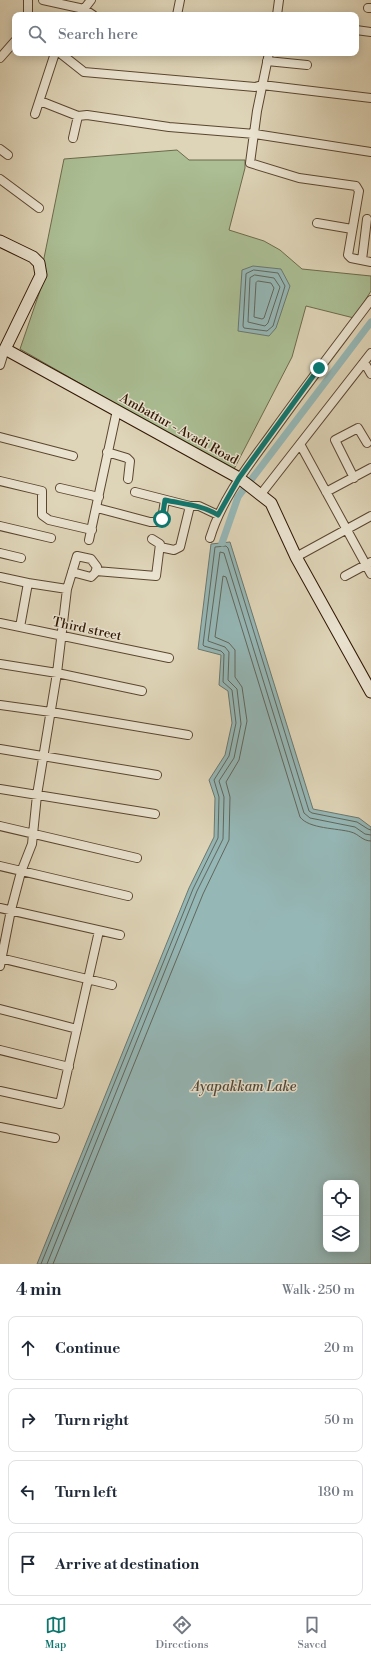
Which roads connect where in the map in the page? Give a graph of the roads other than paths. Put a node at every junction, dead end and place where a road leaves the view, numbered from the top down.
1 (28, 0) edge
2 (43, 0) edge
3 (91, 0) edge
4 (180, 0) edge
5 (279, 0) edge
6 (84, 9) junction
7 (28, 12) edge
8 (88, 12) edge
9 (178, 12) edge
10 (277, 12) edge
11 (359, 30) edge
12 (371, 32) edge
13 (12, 44) edge
14 (55, 56) edge
15 (64, 56) edge
16 (268, 57) edge
17 (0, 58) edge
18 (307, 66) dead end
19 (262, 85) junction
20 (371, 98) edge
21 (40, 101) junction
22 (35, 114) dead end
23 (78, 116) junction
24 (255, 134) junction
25 (73, 138) dead end
26 (371, 148) edge
27 (0, 149) edge
28 (371, 152) edge
29 (8, 155) dead end
30 (0, 178) edge
31 (39, 208) dead end
32 (368, 219) dead end
33 (317, 223) dead end
34 (352, 228) junction
35 (0, 241) edge
36 (362, 260) junction
37 (371, 262) edge
38 (371, 300) edge
39 (5, 349) junction
40 (371, 353) edge
41 (364, 362) junction
42 (0, 365) edge
43 (371, 374) edge
44 (117, 410) junction
45 (0, 437) edge
46 (368, 443) dead end
47 (300, 444) junction
48 (107, 452) junction
49 (73, 456) dead end
50 (371, 468) edge
51 (354, 478) junction
52 (128, 479) dead end
53 (241, 479) junction
54 (0, 481) edge
55 (60, 488) dead end
56 (257, 491) junction
57 (135, 492) dead end
58 (326, 492) junction
59 (99, 497) junction
60 (165, 500) junction
61 (190, 506) junction
62 (97, 508) junction
63 (218, 515) junction
64 (371, 516) edge
65 (0, 526) edge
66 (347, 529) junction
67 (92, 530) junction
68 (51, 538) dead end
69 (210, 538) dead end
70 (152, 539) dead end
71 (89, 540) dead end
72 (160, 547) junction
73 (0, 553) edge
74 (296, 557) junction
75 (21, 558) dead end
76 (368, 564) edge
77 (96, 571) junction
78 (72, 572) junction
79 (371, 574) edge
80 (345, 576) dead end
81 (0, 577) edge
82 (28, 583) junction
83 (67, 589) junction
84 (0, 623) edge
85 (20, 627) junction
86 (60, 635) junction
87 (169, 658) dead end
88 (0, 664) edge
89 (57, 673) junction
90 (142, 690) dead end
91 (371, 692) edge
92 (0, 705) edge
93 (51, 712) junction
94 (188, 735) dead end
95 (0, 749) edge
96 (43, 755) junction
97 (157, 775) dead end
98 (0, 789) edge
99 (37, 795) junction
100 (155, 814) dead end
101 (0, 826) edge
102 (33, 834) junction
103 (137, 858) dead end
104 (0, 866) edge
105 (21, 872) junction
106 (128, 896) dead end
107 (0, 908) edge
108 (10, 910) junction
109 (100, 931) junction
110 (120, 936) dead end
111 (1, 961) edge
112 (88, 980) junction
113 (112, 985) dead end
114 (0, 1009) edge
115 (77, 1029) junction
116 (0, 1050) edge
117 (69, 1067) junction
118 (0, 1091) edge
119 (0, 1127) edge
120 (55, 1138) dead end

1 - 7 street
2 - 6 street
3 - 6 street
4 - 9 street
5 - 10 street
6 - 8 street
11 - 12 street
13 - 17 street
14 - 21 street
15 - 19 street
16 - 18 street
16 - 19 street
19 - 20 street
19 - 24 street
21 - 22 street
21 - 23 street
23 - 24 street
23 - 25 street
24 - 28 street
24 - 34 street
26 - 28 street
27 - 29 street
30 - 31 street
32 - 36 street
33 - 34 street
34 - 36 street
35 - 39 street
36 - 37 street
38 - 53 street
39 - 42 street
39 - 44 street, Ambattur - Avadi Road
40 - 41 street
41 - 43 street
41 - 47 street
44 - 48 street
44 - 53 street, Ambattur - Avadi Road
45 - 49 street
46 - 51 street
47 - 56 street
47 - 58 street
48 - 52 street
48 - 59 street
50 - 51 street
51 - 58 street
53 - 56 street, Ambattur - Avadi Road
53 - 63 street
54 - 67 street
55 - 59 street
56 - 74 street, Ambattur - Avadi Road
57 - 60 street
58 - 66 street
59 - 62 street
60 - 61 street
60 - 62 street
61 - 63 street
61 - 72 street
62 - 67 street
63 - 69 street
64 - 66 street
65 - 68 street
66 - 74 street
66 - 76 street
67 - 71 street
70 - 72 street
72 - 77 street
73 - 75 street
74 - 91 street, Ambattur - Avadi Road
76 - 79 street
76 - 80 street
77 - 78 street
77 - 78 street
78 - 83 street
81 - 82 street
82 - 83 street
82 - 85 street
83 - 86 street
84 - 85 street, Third street
85 - 86 street, Third street
86 - 87 street, Third street
86 - 89 street
88 - 89 street
89 - 90 street
89 - 93 street
92 - 93 street
93 - 94 street
93 - 96 street
95 - 96 street
96 - 97 street
96 - 99 street
98 - 99 street
99 - 100 street
99 - 102 street
101 - 102 street
102 - 103 street
102 - 105 street
104 - 105 street
105 - 106 street
105 - 108 street
107 - 108 street
108 - 109 street
108 - 111 street
109 - 110 street
109 - 112 street
111 - 112 street
112 - 113 street
112 - 115 street
114 - 115 street
115 - 117 street
116 - 117 street
117 - 118 street
119 - 120 street

